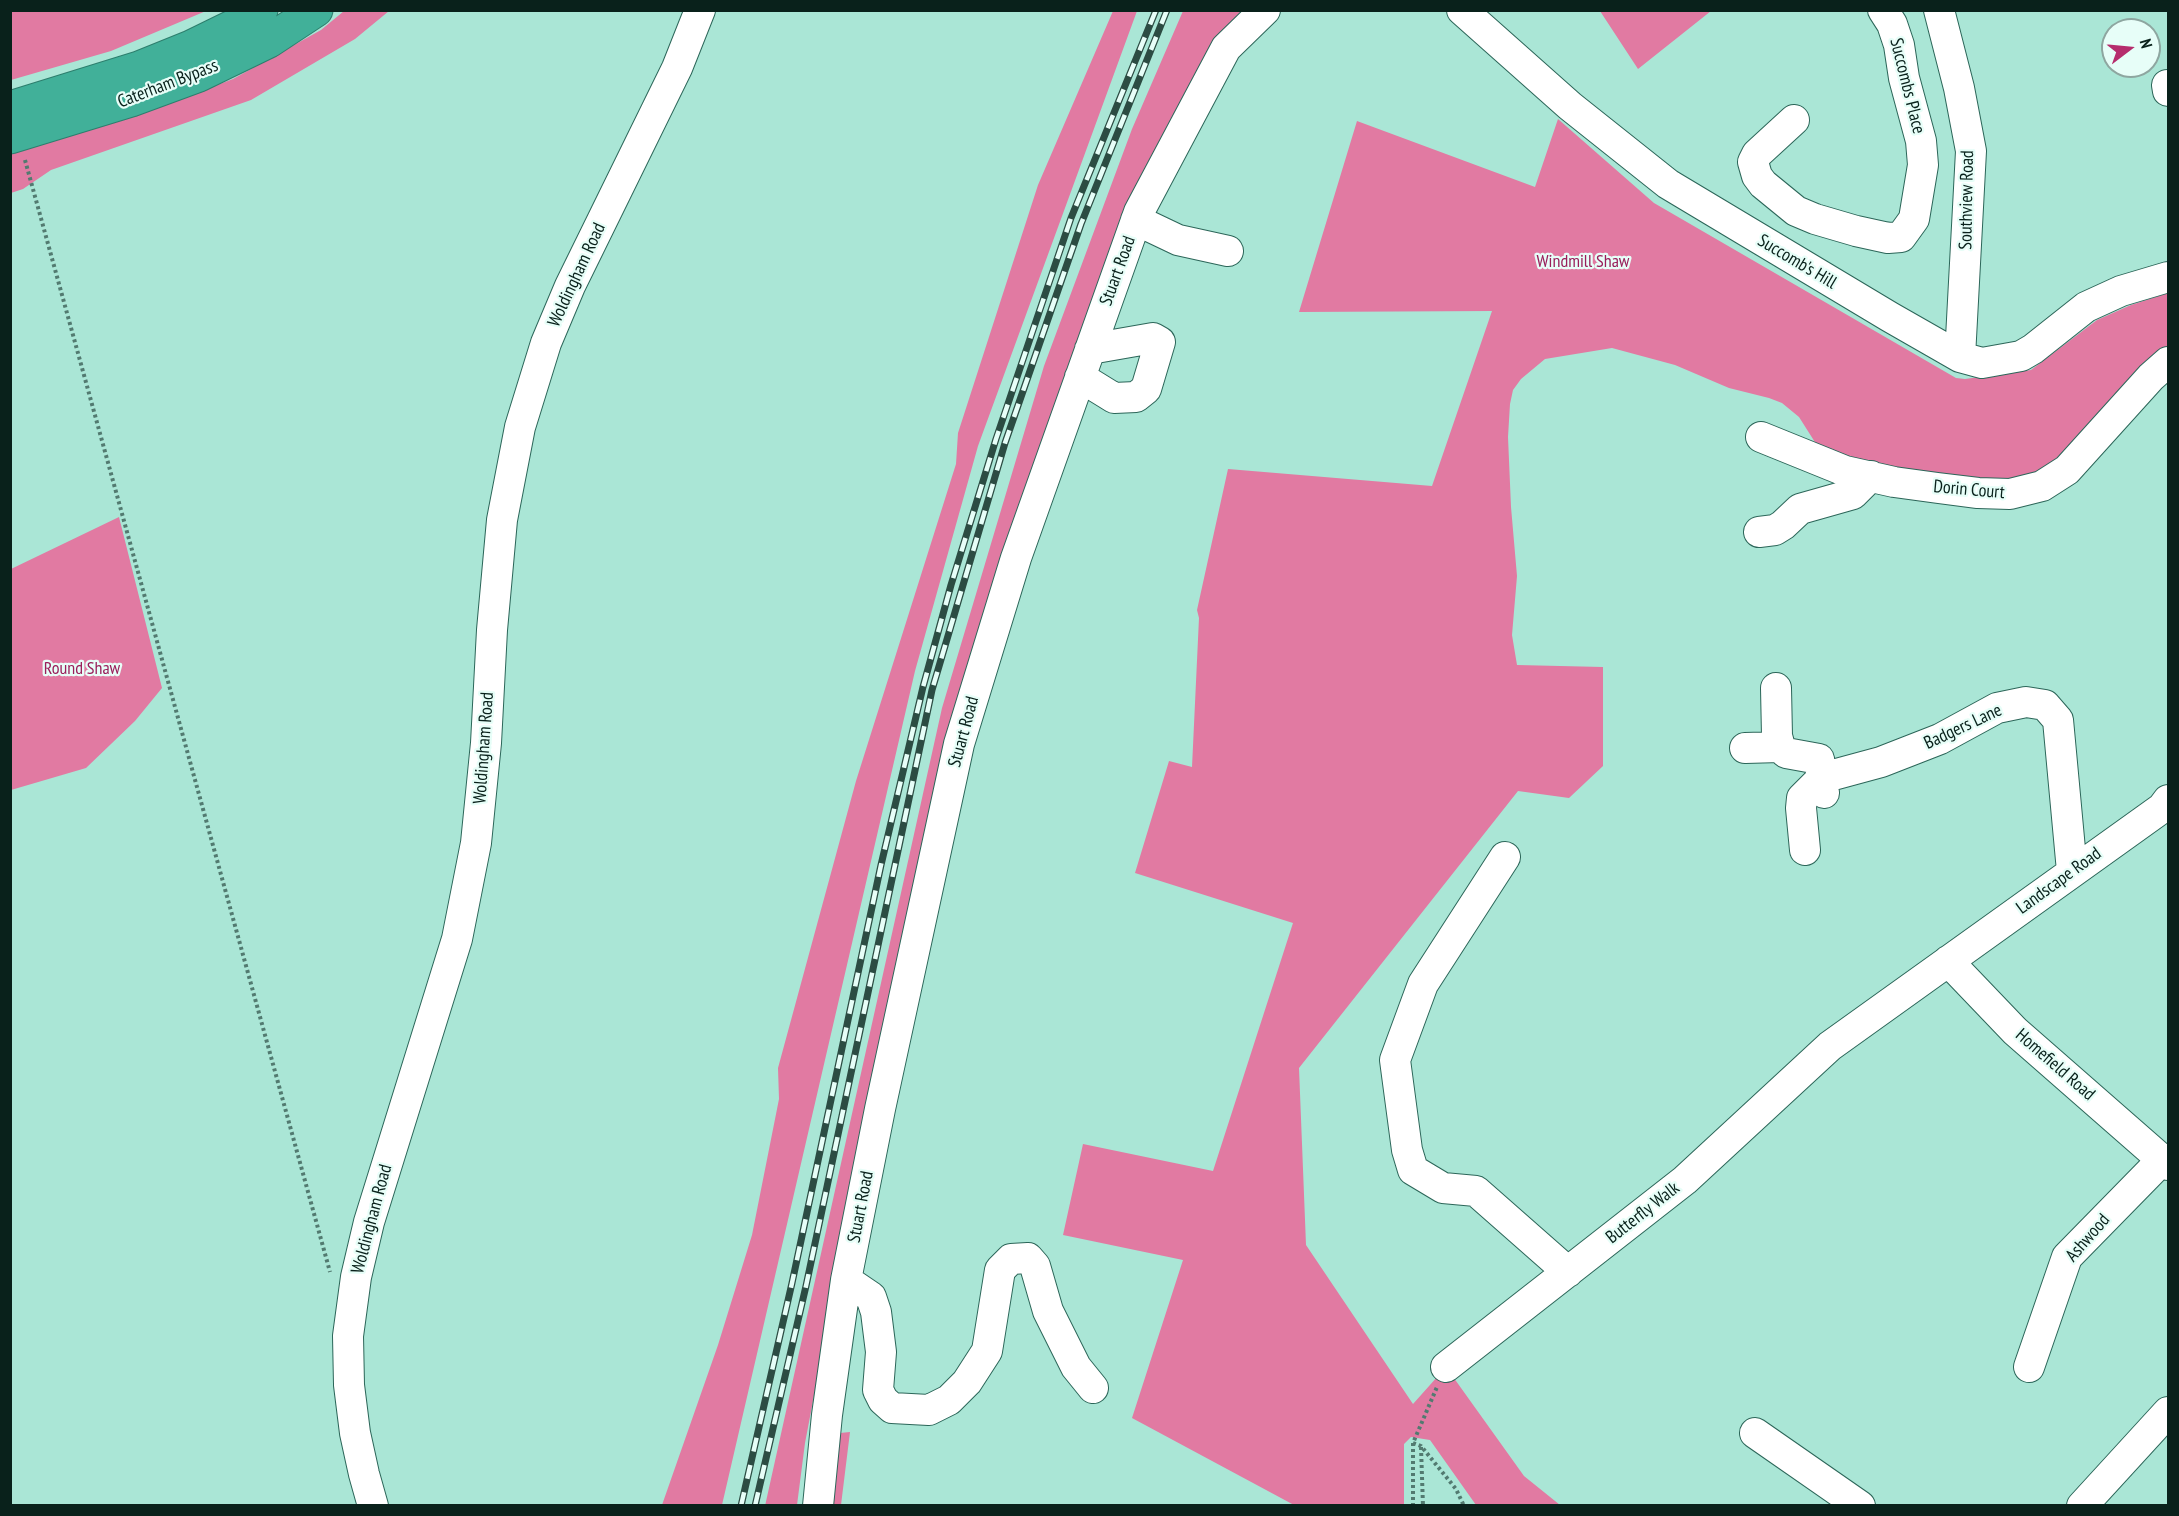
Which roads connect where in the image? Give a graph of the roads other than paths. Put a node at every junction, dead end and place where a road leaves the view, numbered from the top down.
1 (261, 10) edge
2 (316, 10) edge
3 (700, 10) edge
4 (1265, 10) edge
5 (1462, 10) edge
6 (1883, 10) edge
7 (1939, 10) edge
8 (1794, 120) dead end
9 (13, 127) edge
10 (1136, 220) junction
11 (1228, 250) dead end
12 (2169, 277) edge
13 (1960, 357) junction
14 (2169, 362) edge
15 (1761, 437) dead end
16 (1871, 476) junction
17 (1759, 532) dead end
18 (1776, 688) dead end
19 (1780, 747) junction
20 (1745, 748) dead end
21 (1822, 777) junction
22 (2169, 800) edge
23 (1805, 850) dead end
24 (1505, 857) dead end
25 (2072, 871) junction
26 (1948, 961) junction
27 (2166, 1162) edge
28 (1568, 1272) junction
29 (846, 1280) junction
30 (1446, 1367) road end
31 (2029, 1367) dead end
32 (1093, 1388) dead end
33 (2169, 1412) edge
34 (1755, 1433) dead end
35 (373, 1506) edge
36 (818, 1506) edge
37 (1860, 1506) edge
38 (2082, 1506) edge

1 - 9 highway, Caterham Bypass
2 - 9 highway, Caterham Bypass
3 - 35 street, Woldingham Road
4 - 10 street, Stuart Road
5 - 13 street, Succomb's Hill
6 - 8 street, Succombs Place
7 - 13 street, Southview Road
10 - 11 street
10 - 29 street, Stuart Road
12 - 13 street, Succomb's Hill
14 - 16 street, Dorin Court
15 - 16 street, Dorin Court
16 - 17 street
18 - 19 street
19 - 20 street
19 - 21 street
21 - 23 street
21 - 25 street, Badgers Lane
22 - 25 street, Landscape Road
24 - 28 street
25 - 26 street, Landscape Road
26 - 27 street, Homefield Road
26 - 28 street, Butterfly Walk
27 - 31 street, Ashwood
28 - 30 street, Butterfly Walk
29 - 32 street
29 - 36 street, Stuart Road
33 - 38 street
34 - 37 street

